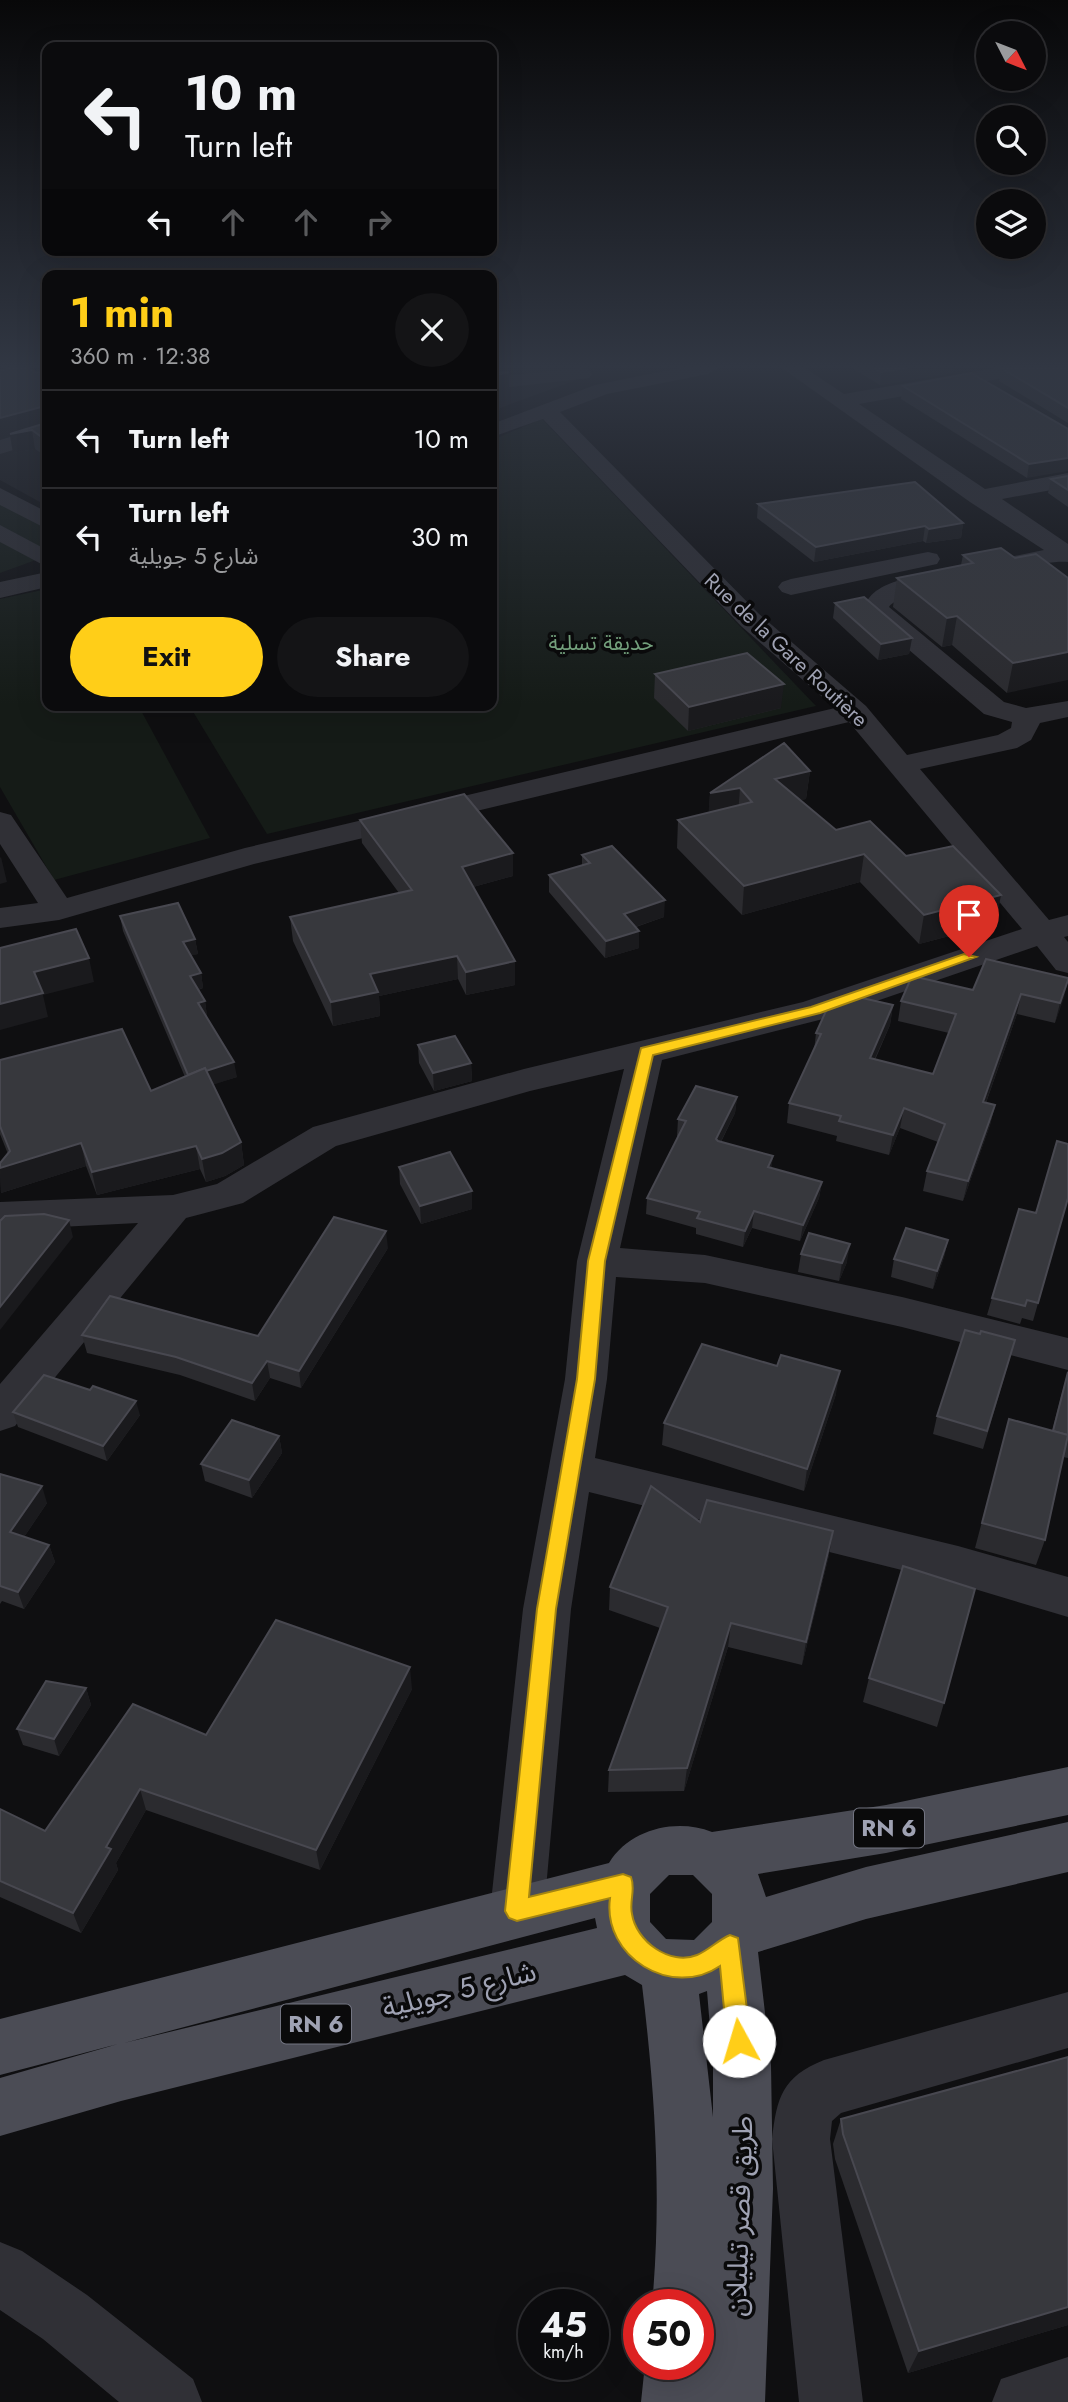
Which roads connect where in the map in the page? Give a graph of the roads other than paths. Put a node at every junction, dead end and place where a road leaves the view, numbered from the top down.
1 (614, 480) edge
2 (954, 480) edge
3 (993, 480) edge
4 (1068, 480) edge
5 (1010, 491) junction
6 (0, 495) edge
7 (978, 497) junction
8 (42, 515) edge
9 (0, 532) edge
10 (1060, 552) edge
11 (37, 554) edge
12 (0, 558) edge
13 (42, 581) edge
14 (791, 587) dead end
15 (0, 590) edge
16 (1068, 709) edge
17 (856, 712) junction
18 (1025, 717) junction
19 (900, 765) junction
20 (0, 821) edge
21 (59, 909) junction
22 (0, 918) edge
23 (1054, 928) edge
24 (1068, 963) edge
25 (646, 1052) junction
26 (173, 1208) junction
27 (0, 1216) edge
28 (597, 1261) junction
29 (1068, 1354) edge
30 (0, 1414) edge
31 (571, 1470) junction
32 (1068, 1597) edge
33 (1068, 1791) edge
34 (1068, 1847) edge
35 (710, 1857) junction
36 (623, 1885) junction
37 (517, 1911) junction
38 (734, 1939) junction
39 (650, 1956) junction
40 (1068, 2020) edge
41 (0, 2047) edge
42 (25, 2100) edge
43 (0, 2134) edge
44 (0, 2273) edge
45 (684, 2289) edge
46 (675, 2380) edge
47 (1068, 2389) edge
48 (170, 2402) edge
49 (673, 2402) edge
50 (733, 2402) edge
51 (831, 2402) edge
52 (1024, 2402) edge

1 - 17 street, Rue de la Gare Routière
2 - 7 street
3 - 5 street
4 - 5 street
5 - 7 street
5 - 10 street
6 - 8 street
7 - 10 street
9 - 11 street
10 - 14 street
10 - 18 street
11 - 12 street
13 - 15 street
16 - 18 street
17 - 19 street, Rue de la Gare Routière
17 - 21 street
18 - 19 street
19 - 23 street, Rue de la Gare Routière
20 - 21 street
21 - 22 street
23 - 24 street, Rue de la Gare Routière
23 - 25 street
25 - 26 street
25 - 28 street
26 - 27 street
26 - 30 street
28 - 29 street
28 - 31 street
31 - 32 street
31 - 37 street
33 - 35 main road, RN 6
34 - 38 main road, RN 6
35 - 36 main road
35 - 38 main road
36 - 37 main road, RN 6
36 - 39 main road
37 - 41 main road, RN 6
38 - 39 main road
38 - 50 main road, طريق قصر تيليلان
39 - 42 main road, شارع 5 جويلية / RN 6
39 - 45 main road, طريق قصر تيليلان
40 - 51 street
42 - 43 street
44 - 48 street
46 - 49 main road
47 - 52 street

